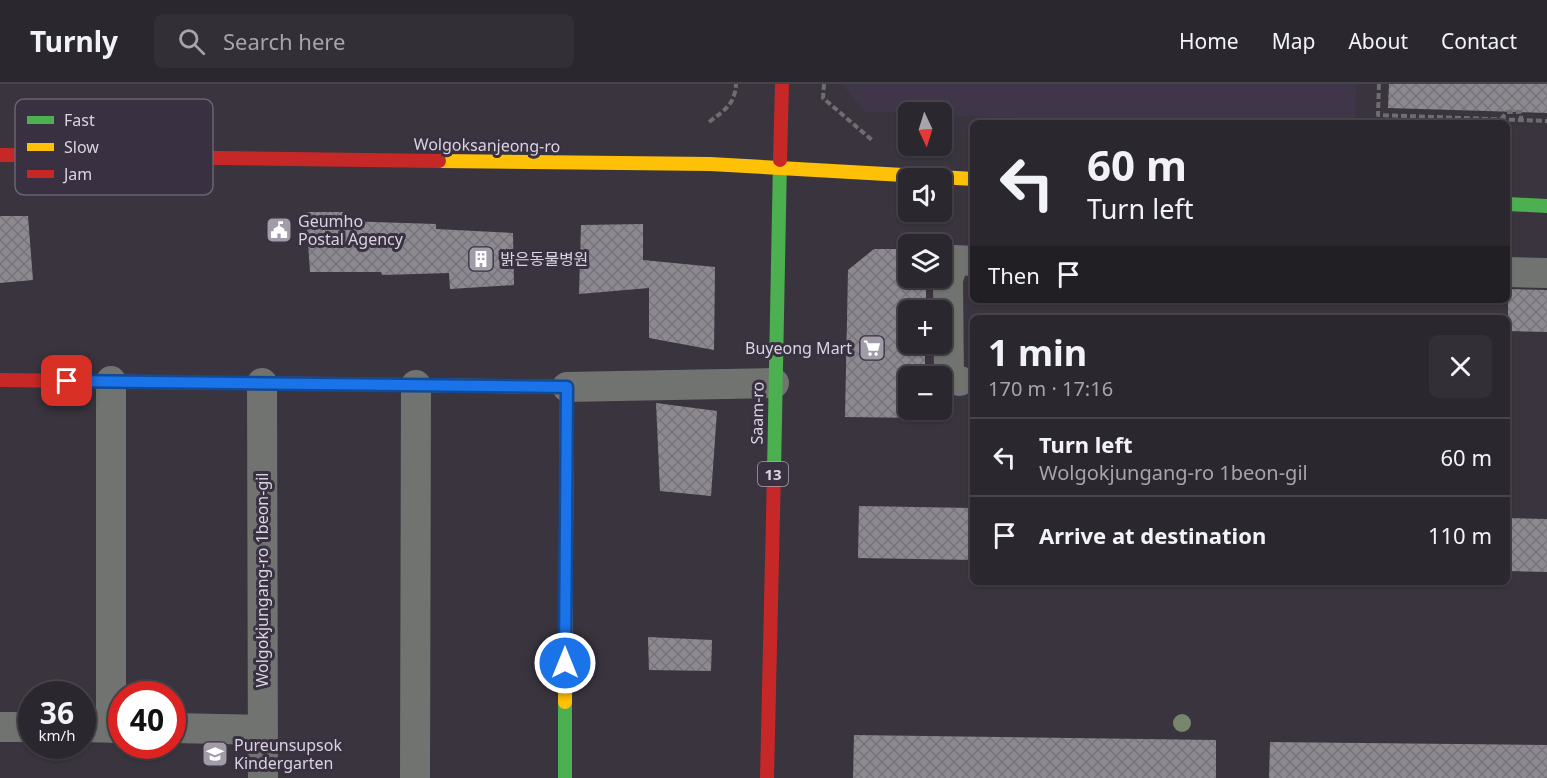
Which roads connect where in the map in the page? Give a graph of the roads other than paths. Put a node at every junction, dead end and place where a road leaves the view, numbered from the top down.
1 (782, 84) edge
2 (0, 155) edge
3 (15, 155) edge
4 (213, 158) edge
5 (779, 169) junction
6 (970, 179) edge
7 (1510, 204) edge
8 (1547, 206) edge
9 (970, 261) edge
10 (1510, 272) edge
11 (1547, 273) edge
12 (0, 380) edge
13 (111, 381) junction
14 (960, 381) dead end
15 (262, 383) junction
16 (774, 383) junction
17 (416, 385) junction
18 (567, 387) junction
19 (0, 727) edge
20 (18, 727) edge
21 (105, 728) edge
22 (186, 728) edge
23 (263, 730) junction
24 (263, 778) edge
25 (415, 778) edge
26 (564, 778) edge
27 (767, 778) edge

1 - 5 street, Saam-ro / 13
2 - 3 street, Wolgoksanjeong-ro
4 - 5 street, Wolgoksanjeong-ro
5 - 6 street, Wolgoksanjeong-ro
5 - 16 street, Saam-ro / 13
7 - 8 street
9 - 14 street
10 - 11 street
12 - 13 street
13 - 15 street
13 - 21 street
15 - 17 street
15 - 23 street, Wolgokjungang-ro 1beon-gil
16 - 18 street
16 - 27 street, Saam-ro / 13
17 - 18 street
17 - 25 street
18 - 26 street
19 - 20 street
22 - 23 street
23 - 24 street, Wolgokjungang-ro 1beon-gil

